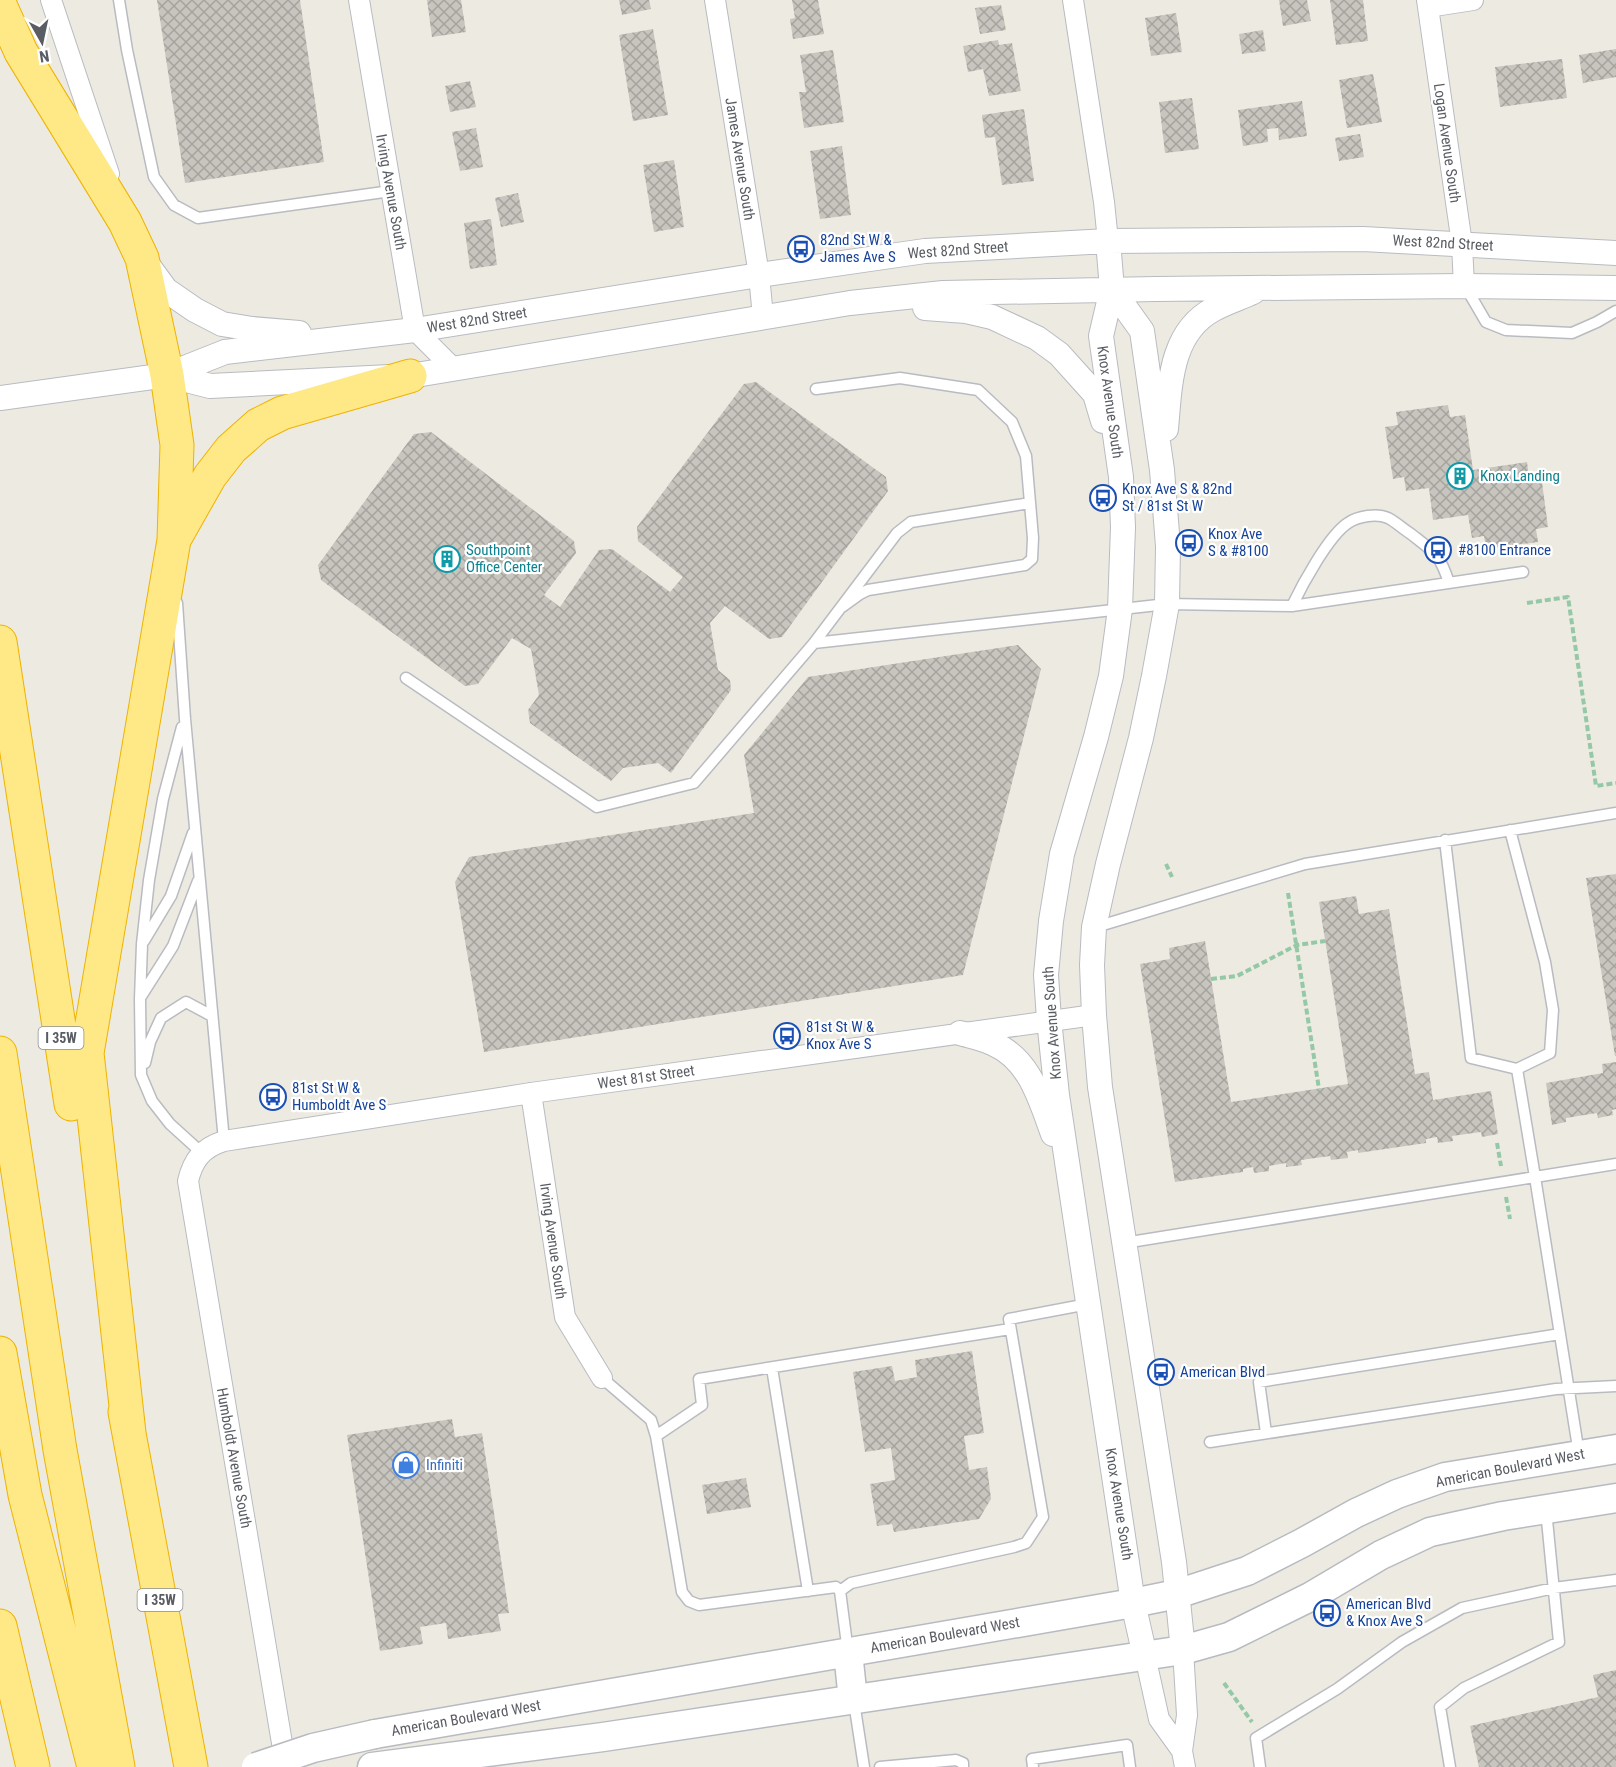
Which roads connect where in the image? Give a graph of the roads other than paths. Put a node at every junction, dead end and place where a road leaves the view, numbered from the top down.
1 (51, 0) edge
2 (119, 0) edge
3 (358, 0) edge
4 (715, 0) edge
5 (1073, 0) edge
6 (1473, 0) edge
7 (1428, 3) edge
8 (0, 5) edge
9 (391, 191) junction
10 (124, 222) junction
11 (1108, 241) junction
12 (1461, 244) junction
13 (1616, 252) edge
14 (142, 258) junction
15 (759, 275) junction
16 (1464, 286) junction
17 (1264, 288) junction
18 (1616, 288) edge
19 (1112, 290) junction
20 (850, 303) junction
21 (1616, 310) edge
22 (763, 318) junction
23 (415, 330) junction
24 (358, 337) junction
25 (454, 369) junction
26 (167, 375) junction
27 (410, 376) junction
28 (816, 389) dead end
29 (0, 398) edge
30 (1162, 470) junction
31 (1121, 477) junction
32 (1030, 503) junction
33 (174, 540) junction
34 (1523, 572) dead end
35 (1449, 583) junction
36 (1167, 604) junction
37 (1292, 606) junction
38 (842, 607) junction
39 (1120, 609) junction
40 (0, 642) edge
41 (814, 643) junction
42 (406, 678) dead end
43 (184, 719) junction
44 (1616, 813) edge
45 (195, 828) junction
46 (1510, 830) junction
47 (1445, 840) junction
48 (200, 879) junction
49 (1094, 927) junction
50 (142, 944) junction
51 (140, 999) junction
52 (1094, 1015) junction
53 (212, 1016) junction
54 (1049, 1020) junction
55 (960, 1033) junction
56 (0, 1053) edge
57 (1517, 1069) junction
58 (141, 1075) junction
59 (531, 1093) junction
60 (224, 1141) junction
61 (202, 1153) junction
62 (1616, 1164) edge
63 (1069, 1174) junction
64 (1535, 1177) junction
65 (1124, 1243) junction
66 (1089, 1304) junction
67 (1010, 1329) junction
68 (1560, 1334) junction
69 (0, 1353) edge
70 (772, 1368) junction
71 (602, 1378) joint
72 (1616, 1386) edge
73 (1568, 1388) junction
74 (129, 1433) junction
75 (1266, 1433) junction
76 (656, 1436) junction
77 (1210, 1442) dead end
78 (1616, 1449) edge
79 (1579, 1455) junction
80 (1616, 1498) edge
81 (1546, 1509) junction
82 (1616, 1580) edge
83 (1554, 1588) junction
84 (808, 1591) junction
85 (840, 1591) junction
86 (1178, 1594) junction
87 (1134, 1603) junction
88 (0, 1626) edge
89 (1183, 1650) junction
90 (848, 1652) junction
91 (1145, 1656) junction
92 (853, 1700) junction
93 (1184, 1759) edge
94 (376, 1766) edge
95 (33, 1767) edge
96 (94, 1767) edge
97 (118, 1767) edge
98 (191, 1767) edge
99 (256, 1767) edge
100 (286, 1767) edge
101 (864, 1767) edge
102 (880, 1767) edge
103 (963, 1767) edge
104 (1033, 1767) edge
105 (1130, 1767) edge
106 (1260, 1767) edge
107 (1450, 1767) edge

1 - 10 street
2 - 9 lane
3 - 9 street, Irving Avenue South
4 - 15 street, James Avenue South
5 - 11 street, Knox Avenue South
6 - 7 street
7 - 12 street, Logan Avenue South
8 - 10 highway
9 - 23 street, Irving Avenue South
10 - 14 highway
11 - 12 street, West 82nd Street
11 - 15 street, West 82nd Street
11 - 19 street, Knox Avenue South
12 - 13 street, West 82nd Street
12 - 16 street, Logan Avenue South
14 - 24 street
14 - 26 highway
15 - 22 street, James Avenue South
15 - 23 street, West 82nd Street
16 - 17 street, West 82nd Street
16 - 18 street, West 82nd Street
16 - 21 lane
17 - 19 street, West 82nd Street
17 - 30 street
19 - 20 street, West 82nd Street
19 - 30 street, Knox Avenue South
19 - 31 street, Knox Avenue South
20 - 22 street, West 82nd Street
20 - 31 street
22 - 25 street, West 82nd Street
23 - 24 street, West 82nd Street
23 - 25 street
24 - 26 street, West 82nd Street
25 - 27 street, West 82nd Street
26 - 27 street, West 82nd Street
26 - 29 street, West 82nd Street
26 - 33 highway
27 - 33 highway
28 - 32 lane
30 - 36 street, Knox Avenue South
31 - 39 street, Knox Avenue South
32 - 38 lane
32 - 38 lane
33 - 43 lane
33 - 74 highway
34 - 35 lane
35 - 37 lane
35 - 37 lane
36 - 37 lane
36 - 39 lane
36 - 49 street, Knox Avenue South
38 - 41 lane
39 - 41 lane
39 - 54 street, Knox Avenue South
40 - 74 highway, I 35W
41 - 42 lane
43 - 45 lane
43 - 50 lane
44 - 46 lane
45 - 48 lane
45 - 50 lane
46 - 47 lane
46 - 57 lane
47 - 49 lane
47 - 57 lane
48 - 51 lane
48 - 53 lane
49 - 52 street, Knox Avenue South
50 - 51 lane
51 - 58 lane
52 - 54 street, West 81st Street
52 - 65 street, Knox Avenue South
53 - 58 lane
53 - 60 lane
54 - 55 street, West 81st Street
54 - 63 street, Knox Avenue South
55 - 59 street, West 81st Street
55 - 63 street
56 - 97 highway
57 - 64 lane
58 - 61 lane
59 - 60 street, West 81st Street
59 - 71 street, Irving Avenue South
60 - 61 street, West 81st Street
61 - 100 street, Humboldt Avenue South
62 - 64 lane
63 - 66 street, Knox Avenue South
64 - 65 lane
64 - 68 lane
65 - 86 street, Knox Avenue South
66 - 67 lane
66 - 87 street, Knox Avenue South
67 - 70 lane
67 - 85 lane
68 - 73 lane
68 - 75 lane
69 - 96 highway
70 - 76 lane
70 - 84 lane
71 - 76 lane
72 - 73 lane
73 - 75 lane
73 - 79 lane
74 - 98 highway, I 35W
75 - 77 lane
76 - 84 lane
78 - 79 main road, American Boulevard West
79 - 86 main road, American Boulevard West
80 - 81 main road
81 - 83 lane
81 - 89 main road
82 - 83 lane
83 - 106 lane
83 - 107 lane
84 - 85 lane
85 - 90 lane
86 - 87 main road, American Boulevard West
86 - 89 street, Knox Avenue South
87 - 90 main road, American Boulevard West
87 - 91 street, Knox Avenue South
88 - 95 highway
89 - 91 main road
89 - 93 street, Knox Avenue South
90 - 92 main road
90 - 99 main road, American Boulevard West, bridge
91 - 92 main road
91 - 93 street, Knox Avenue South
92 - 94 main road
92 - 101 lane
102 - 103 lane
104 - 105 lane

